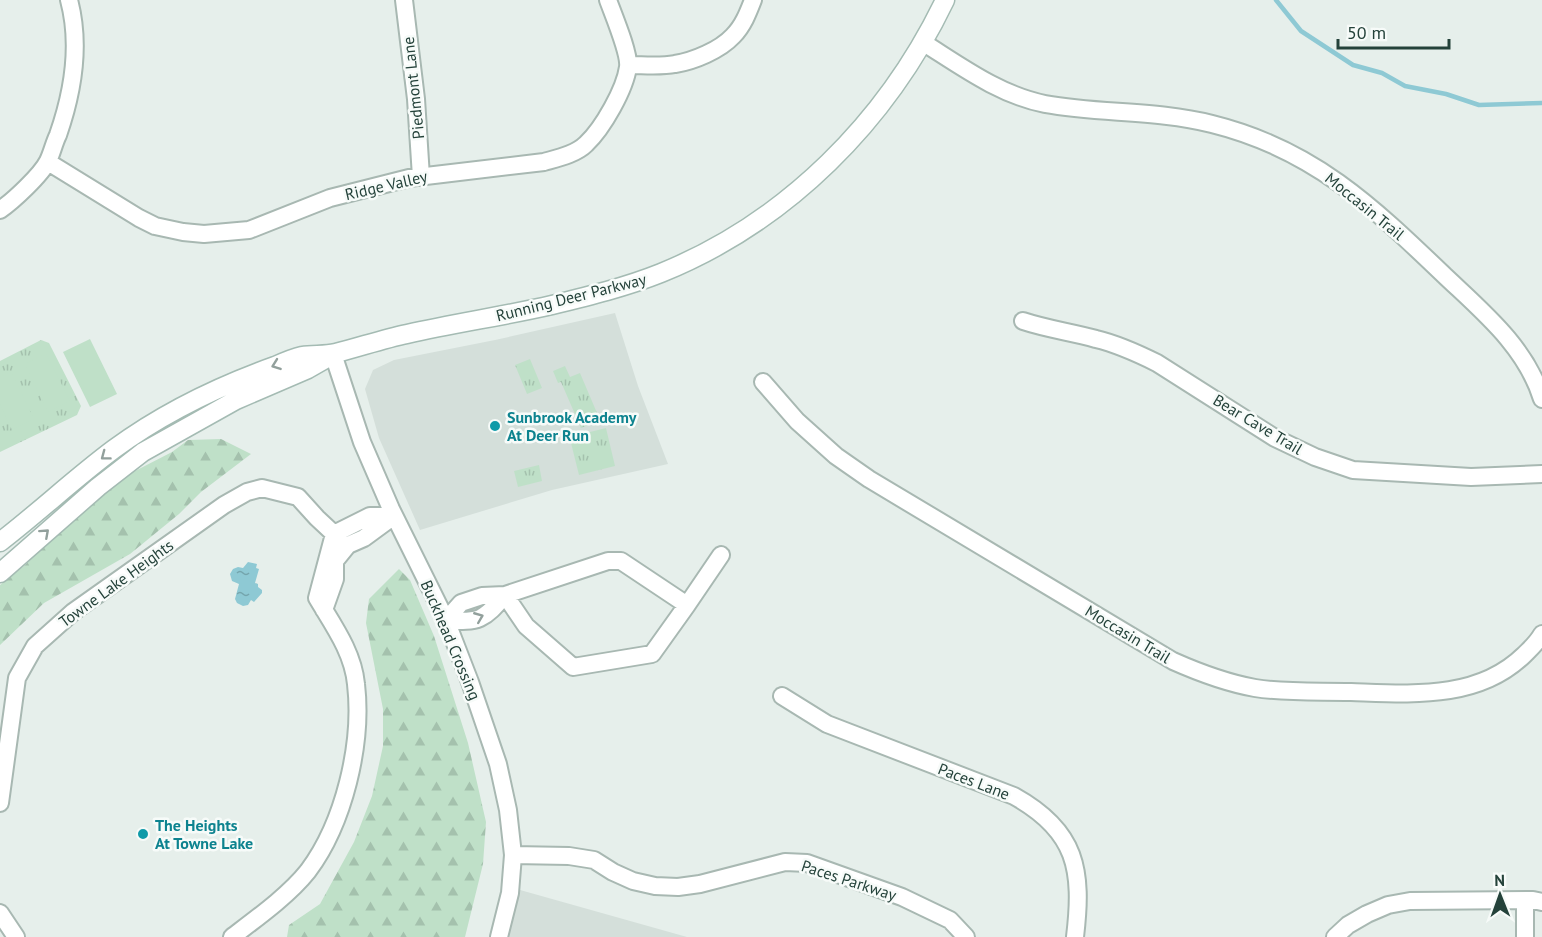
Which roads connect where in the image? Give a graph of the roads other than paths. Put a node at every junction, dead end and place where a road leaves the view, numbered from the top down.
1 (69, 0) edge
2 (404, 0) edge
3 (608, 0) edge
4 (753, 0) edge
5 (945, 0) edge
6 (924, 43) junction
7 (628, 65) junction
8 (48, 162) junction
9 (421, 177) junction
10 (0, 210) edge
11 (1023, 321) dead end
12 (333, 354) junction
13 (763, 382) dead end
14 (1542, 399) edge
15 (1542, 474) edge
16 (394, 516) junction
17 (334, 534) junction
18 (0, 542) edge
19 (347, 546) junction
20 (721, 555) dead end
21 (0, 572) edge
22 (505, 595) junction
23 (687, 605) junction
24 (324, 610) junction
25 (446, 620) junction
26 (1542, 634) edge
27 (782, 696) dead end
28 (0, 803) edge
29 (513, 855) junction
30 (1525, 901) junction
31 (1542, 902) edge
32 (0, 913) edge
33 (16, 937) edge
34 (232, 937) edge
35 (499, 937) edge
36 (966, 937) edge
37 (1076, 937) edge
38 (1335, 937) edge
39 (1525, 937) edge

1 - 8 street
2 - 9 street, Piedmont Lane
3 - 7 street
4 - 7 street
5 - 6 street, Running Deer Parkway
6 - 12 street, Running Deer Parkway
6 - 14 street, Moccasin Trail
7 - 9 street, Ridge Valley
8 - 9 street, Ridge Valley
8 - 10 street
11 - 15 street, Bear Cave Trail
12 - 16 street, Buckhead Crossing
12 -> 18 street, Running Deer Parkway
21 -> 12 street, Running Deer Parkway
13 - 26 street, Moccasin Trail
16 - 17 street
16 - 19 street
16 - 25 street, Buckhead Crossing
17 - 19 street, Towne Lake Heights
17 - 24 street
17 - 28 street, Towne Lake Heights
19 - 24 street
20 - 23 street
22 - 23 street
22 - 23 street
22 - 25 street
24 - 34 street
25 - 29 street, Buckhead Crossing
27 - 37 street, Paces Lane
29 - 35 street, Buckhead Crossing
29 - 36 street, Paces Parkway
30 - 31 street
30 - 38 street
30 - 39 street
32 - 33 street

